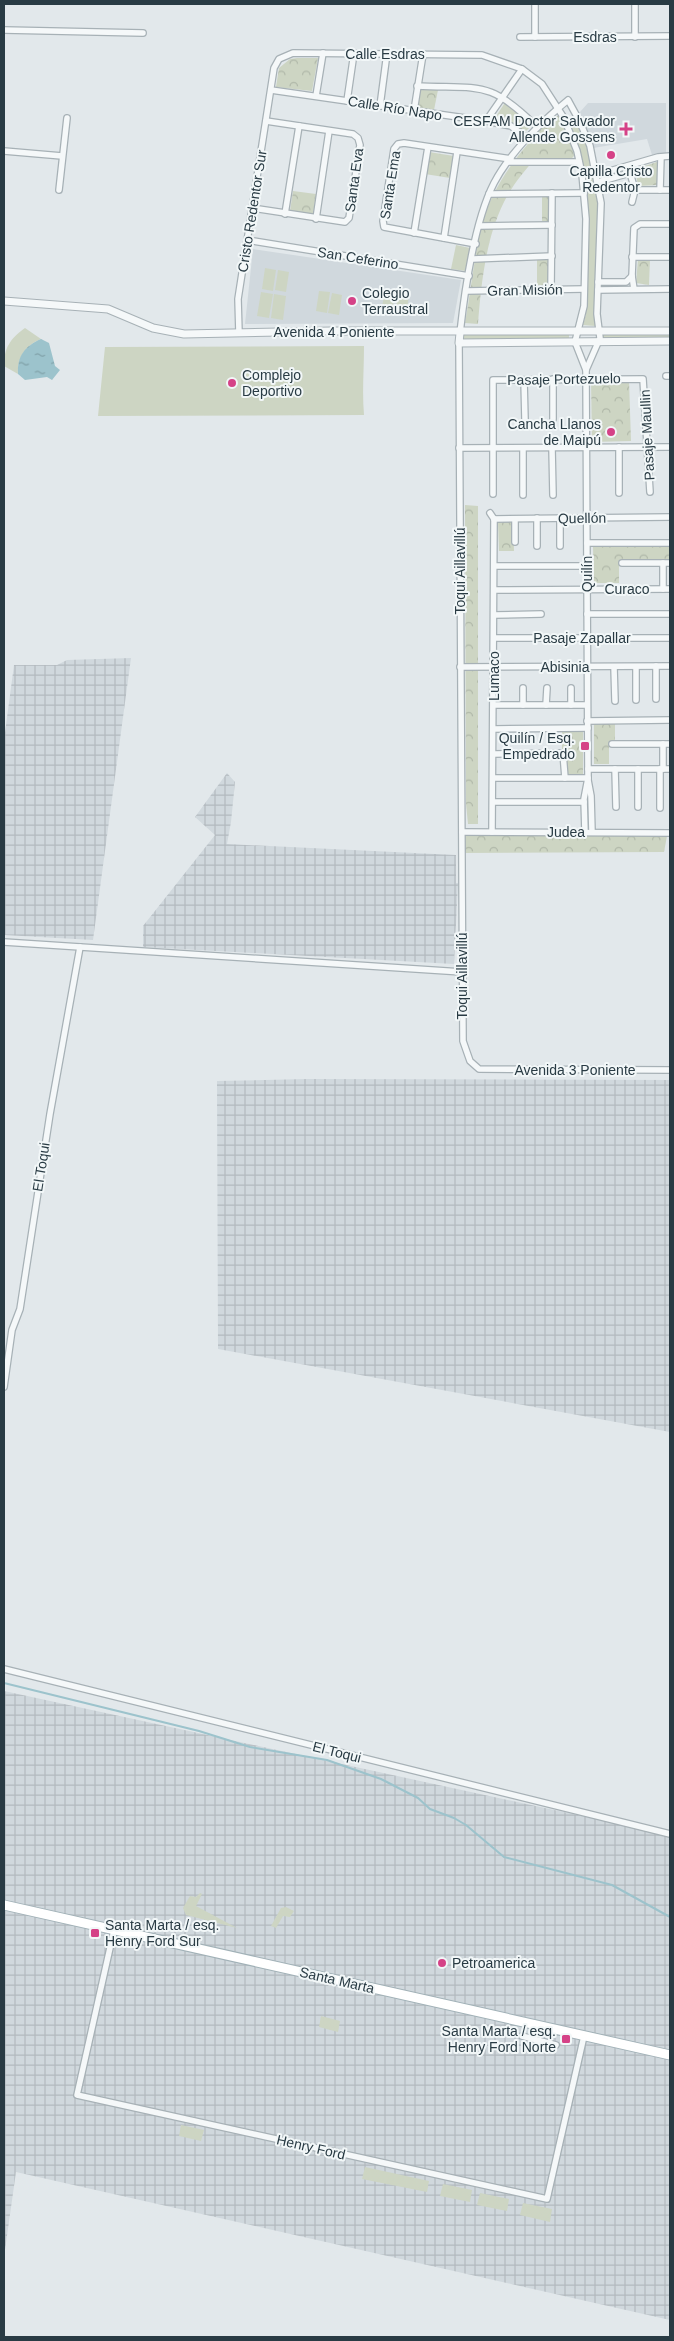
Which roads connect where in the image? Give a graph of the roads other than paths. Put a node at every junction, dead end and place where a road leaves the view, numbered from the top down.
1 (535, 4) edge
2 (635, 4) edge
3 (4, 30) edge
4 (143, 32) dead end
5 (670, 36) edge
6 (535, 37) junction
7 (635, 37) junction
8 (520, 38) dead end
9 (354, 53) junction
10 (388, 53) junction
11 (323, 54) junction
12 (423, 54) junction
13 (522, 69) junction
14 (417, 86) junction
15 (271, 90) junction
16 (316, 96) junction
17 (504, 97) junction
18 (348, 101) junction
19 (380, 106) junction
20 (558, 108) junction
21 (414, 111) junction
22 (67, 118) dead end
23 (266, 121) junction
24 (486, 121) junction
25 (581, 123) junction
26 (299, 126) junction
27 (537, 127) junction
28 (568, 127) junction
29 (330, 131) junction
30 (527, 138) junction
31 (428, 146) junction
32 (4, 151) edge
33 (458, 152) junction
34 (62, 156) junction
35 (670, 156) edge
36 (661, 157) junction
37 (510, 161) junction
38 (579, 162) junction
39 (628, 166) junction
40 (630, 173) junction
41 (596, 175) junction
42 (598, 182) junction
43 (59, 190) dead end
44 (635, 190) junction
45 (660, 190) junction
46 (670, 190) edge
47 (552, 193) junction
48 (584, 193) junction
49 (489, 194) junction
50 (632, 202) dead end
51 (252, 208) junction
52 (285, 214) junction
53 (316, 218) junction
54 (552, 224) junction
55 (670, 224) edge
56 (480, 226) junction
57 (414, 233) junction
58 (444, 238) junction
59 (247, 240) junction
60 (476, 244) junction
61 (586, 247) junction
62 (599, 247) junction
63 (552, 256) junction
64 (632, 257) junction
65 (670, 257) edge
66 (472, 259) junction
67 (469, 276) junction
68 (632, 276) junction
69 (598, 282) junction
70 (584, 289) junction
71 (634, 289) junction
72 (670, 289) edge
73 (551, 290) junction
74 (598, 290) junction
75 (466, 291) junction
76 (4, 301) edge
77 (670, 331) edge
78 (578, 332) junction
79 (600, 332) junction
80 (239, 333) junction
81 (460, 333) junction
82 (670, 341) edge
83 (575, 342) junction
84 (599, 342) junction
85 (459, 343) junction
86 (586, 370) junction
87 (553, 379) junction
88 (586, 379) junction
89 (643, 379) joint
90 (524, 380) junction
91 (553, 419) dead end
92 (525, 420) dead end
93 (586, 447) junction
94 (619, 447) junction
95 (648, 447) junction
96 (670, 447) edge
97 (459, 448) junction
98 (493, 448) junction
99 (523, 448) junction
100 (552, 448) junction
101 (650, 492) dead end
102 (619, 493) dead end
103 (493, 494) dead end
104 (523, 495) dead end
105 (553, 495) dead end
106 (490, 513) dead end
107 (587, 517) junction
108 (670, 517) edge
109 (537, 518) junction
110 (560, 518) junction
111 (494, 519) junction
112 (514, 519) junction
113 (515, 542) dead end
114 (670, 543) edge
115 (587, 544) junction
116 (537, 546) dead end
117 (560, 546) dead end
118 (622, 563) dead end
119 (663, 563) junction
120 (670, 563) edge
121 (494, 566) junction
122 (587, 566) junction
123 (587, 589) junction
124 (663, 589) junction
125 (670, 589) edge
126 (494, 590) junction
127 (541, 614) dead end
128 (587, 614) junction
129 (670, 614) edge
130 (494, 615) junction
131 (494, 638) junction
132 (587, 638) junction
133 (670, 638) edge
134 (587, 666) junction
135 (614, 666) junction
136 (636, 666) junction
137 (656, 666) junction
138 (670, 666) edge
139 (460, 667) junction
140 (494, 667) junction
141 (523, 688) dead end
142 (547, 688) dead end
143 (571, 688) dead end
144 (636, 700) dead end
145 (656, 700) dead end
146 (615, 701) dead end
147 (494, 705) junction
148 (523, 705) junction
149 (546, 705) junction
150 (571, 705) junction
151 (588, 705) junction
152 (670, 720) edge
153 (588, 721) junction
154 (588, 728) junction
155 (494, 729) junction
156 (612, 744) dead end
157 (663, 744) junction
158 (670, 744) edge
159 (494, 754) junction
160 (588, 769) junction
161 (616, 769) junction
162 (638, 769) junction
163 (662, 769) junction
164 (670, 769) edge
165 (493, 778) junction
166 (565, 778) junction
167 (588, 778) junction
168 (493, 802) junction
169 (584, 802) junction
170 (616, 807) dead end
171 (638, 807) dead end
172 (660, 808) dead end
173 (462, 832) junction
174 (492, 832) junction
175 (588, 832) junction
176 (670, 833) edge
177 (4, 942) edge
178 (80, 947) junction
179 (462, 972) junction
180 (479, 1069) joint
181 (670, 1070) edge
182 (4, 1387) edge
183 (4, 1669) edge
184 (670, 1834) edge
185 (4, 1905) edge
186 (114, 1930) junction
187 (522, 2036) dead end
188 (584, 2036) junction
189 (556, 2045) dead end
190 (670, 2055) edge

1 - 6 street
2 - 7 street
3 - 4 street
5 - 7 street, Esdras
6 - 7 street, Esdras
6 - 8 street, Esdras
9 - 10 street, Calle Esdras
9 - 11 street, Calle Esdras
9 - 18 street
10 - 12 street, Calle Esdras
10 - 19 street
11 - 15 street, Calle Esdras
11 - 16 street
12 - 13 street, Calle Esdras
12 - 14 street
13 - 17 street
13 - 20 street, Calle Esdras
14 - 17 street
14 - 21 street
15 - 16 street, Calle Río Napo
15 - 23 street, Cristo Redentor Sur
16 - 18 street, Calle Río Napo
17 - 24 street
17 - 27 street
18 - 19 street, Calle Río Napo
19 - 21 street, Calle Río Napo
20 - 25 street, Toqui Aillavillú
20 - 27 street, Toqui Aillavillú
20 - 28 street, Calle Esdras
21 - 24 street, Calle Río Napo
22 - 34 street
23 - 26 street
23 - 51 street, Cristo Redentor Sur
24 - 30 street, Calle Río Napo
25 - 28 street
25 - 41 street
26 - 29 street
26 - 52 street
27 - 30 street, Toqui Aillavillú
28 - 38 street, Calle Esdras
29 - 53 street
29 - 53 street, Santa Eva
30 - 37 street, Toqui Aillavillú
31 - 33 street
31 - 57 street
31 - 57 street, Santa Ema
32 - 34 street
33 - 37 street
33 - 58 street
34 - 43 street
35 - 36 street
36 - 39 street
36 - 45 street
37 - 38 street
37 - 49 street, Toqui Aillavillú
38 - 48 street, Calle Esdras
39 - 40 street
39 - 41 street
40 - 42 street
40 - 44 street
41 - 42 street
42 - 62 street
44 - 45 street
44 - 50 street
45 - 46 street
47 - 48 street
47 - 49 street
47 - 54 street
48 - 61 street, Calle Esdras
49 - 56 street, Toqui Aillavillú
51 - 52 street
51 - 59 street, Cristo Redentor Sur
52 - 53 street
54 - 56 street
54 - 63 street
55 - 64 street
56 - 60 street, Toqui Aillavillú
57 - 58 street
58 - 60 street
59 - 67 street, San Ceferino
59 - 80 street, Cristo Redentor Sur
60 - 66 street, Toqui Aillavillú
61 - 62 street
61 - 70 street, Calle Esdras
62 - 69 street
63 - 66 street
63 - 73 street
64 - 65 street
64 - 68 street
66 - 67 street, Toqui Aillavillú
67 - 75 street, Toqui Aillavillú
68 - 69 street
68 - 71 street
69 - 74 street
70 - 73 street, Gran Misión
70 - 78 street, Calle Esdras
71 - 72 street
71 - 74 street
73 - 75 street, Gran Misión
74 - 79 street
75 - 81 street, Toqui Aillavillú
76 - 80 street, Avenida 4 Poniente
77 - 79 street, Avenida 4 Poniente
78 - 79 street, Avenida 4 Poniente
78 - 81 street, Avenida 4 Poniente
78 - 83 street, Calle Esdras
79 - 84 street
80 - 81 street, Avenida 4 Poniente
81 - 85 street, Toqui Aillavillú
82 - 84 street
83 - 84 street
83 - 85 street
83 - 86 street, Quilín
84 - 86 street, Quilín
85 - 97 street, Toqui Aillavillú
86 - 88 street, Quilín
87 - 88 street, Pasaje Portezuelo
87 - 90 street, Pasaje Portezuelo
87 - 91 street
88 - 89 street, Pasaje Portezuelo
88 - 93 street, Quilín
89 - 95 street, Pasaje Maullin
90 - 92 street
90 - 98 street, Pasaje Portezuelo
93 - 94 street
93 - 100 street
93 - 107 street, Quilín
94 - 95 street
94 - 102 street
95 - 96 street
95 - 101 street, Pasaje Maullin
97 - 98 street
97 - 139 street, Toqui Aillavillú
98 - 99 street
98 - 103 street
99 - 100 street
99 - 104 street
100 - 105 street
106 - 111 street
107 - 108 street, Quellón
107 - 110 street, Quellón
107 - 115 street, Quilín
109 - 110 street, Quellón
109 - 112 street, Quellón
109 - 116 street
110 - 117 street
111 - 112 street, Quellón
111 - 121 street, Lumaco
112 - 113 street
114 - 115 street
115 - 122 street, Quilín
118 - 119 street
119 - 120 street
119 - 124 street
121 - 122 street
121 - 126 street, Lumaco
122 - 123 street, Quilín
123 - 124 street, Curaco
123 - 126 street, Curaco
123 - 128 street, Quilín
124 - 125 street, Curaco
126 - 130 street, Lumaco
127 - 130 street
128 - 129 street
128 - 132 street, Quilín
130 - 131 street, Lumaco
131 - 132 street, Pasaje Zapallar
131 - 140 street, Lumaco
132 - 133 street, Pasaje Zapallar
132 - 134 street, Quilín
134 - 135 street, Abisinia
134 - 140 street, Abisinia
134 - 151 street, Quilín
135 - 136 street, Abisinia
135 - 146 street
136 - 137 street, Abisinia
136 - 144 street
137 - 138 street, Abisinia
137 - 145 street
139 - 140 street, Abisinia
139 - 173 street, Toqui Aillavillú
140 - 147 street, Lumaco
141 - 148 street
142 - 149 street
143 - 150 street
147 - 148 street
147 - 155 street, Lumaco
148 - 149 street
149 - 150 street
150 - 151 street
151 - 153 street, Quilín
152 - 153 street
153 - 154 street, Quilín
154 - 155 street
154 - 160 street, Quilín
155 - 159 street, Lumaco
156 - 157 street
157 - 158 street
157 - 163 street
159 - 165 street, Lumaco
159 - 166 street
160 - 161 street
160 - 167 street, Quilín
161 - 162 street
161 - 170 street
162 - 163 street
162 - 171 street
163 - 164 street
163 - 172 street
165 - 166 street
165 - 168 street, Lumaco
166 - 167 street
167 - 169 street, Quilín
167 - 175 street, Quilín
168 - 169 street
168 - 174 street, Lumaco
169 - 175 street, Quilín
173 - 174 street, Judea
173 - 179 street, Toqui Aillavillú
174 - 175 street, Judea
175 - 176 street, Judea
177 - 178 street
178 - 179 street
178 - 182 street, El Toqui
179 - 180 street, Toqui Aillavillú
180 - 181 street, Avenida 3 Poniente
183 - 184 street, El Toqui
185 - 186 main road, Santa Marta
186 - 188 main road, Santa Marta
186 - 188 street, Henry Ford
187 - 189 street
188 - 190 main road, Santa Marta

